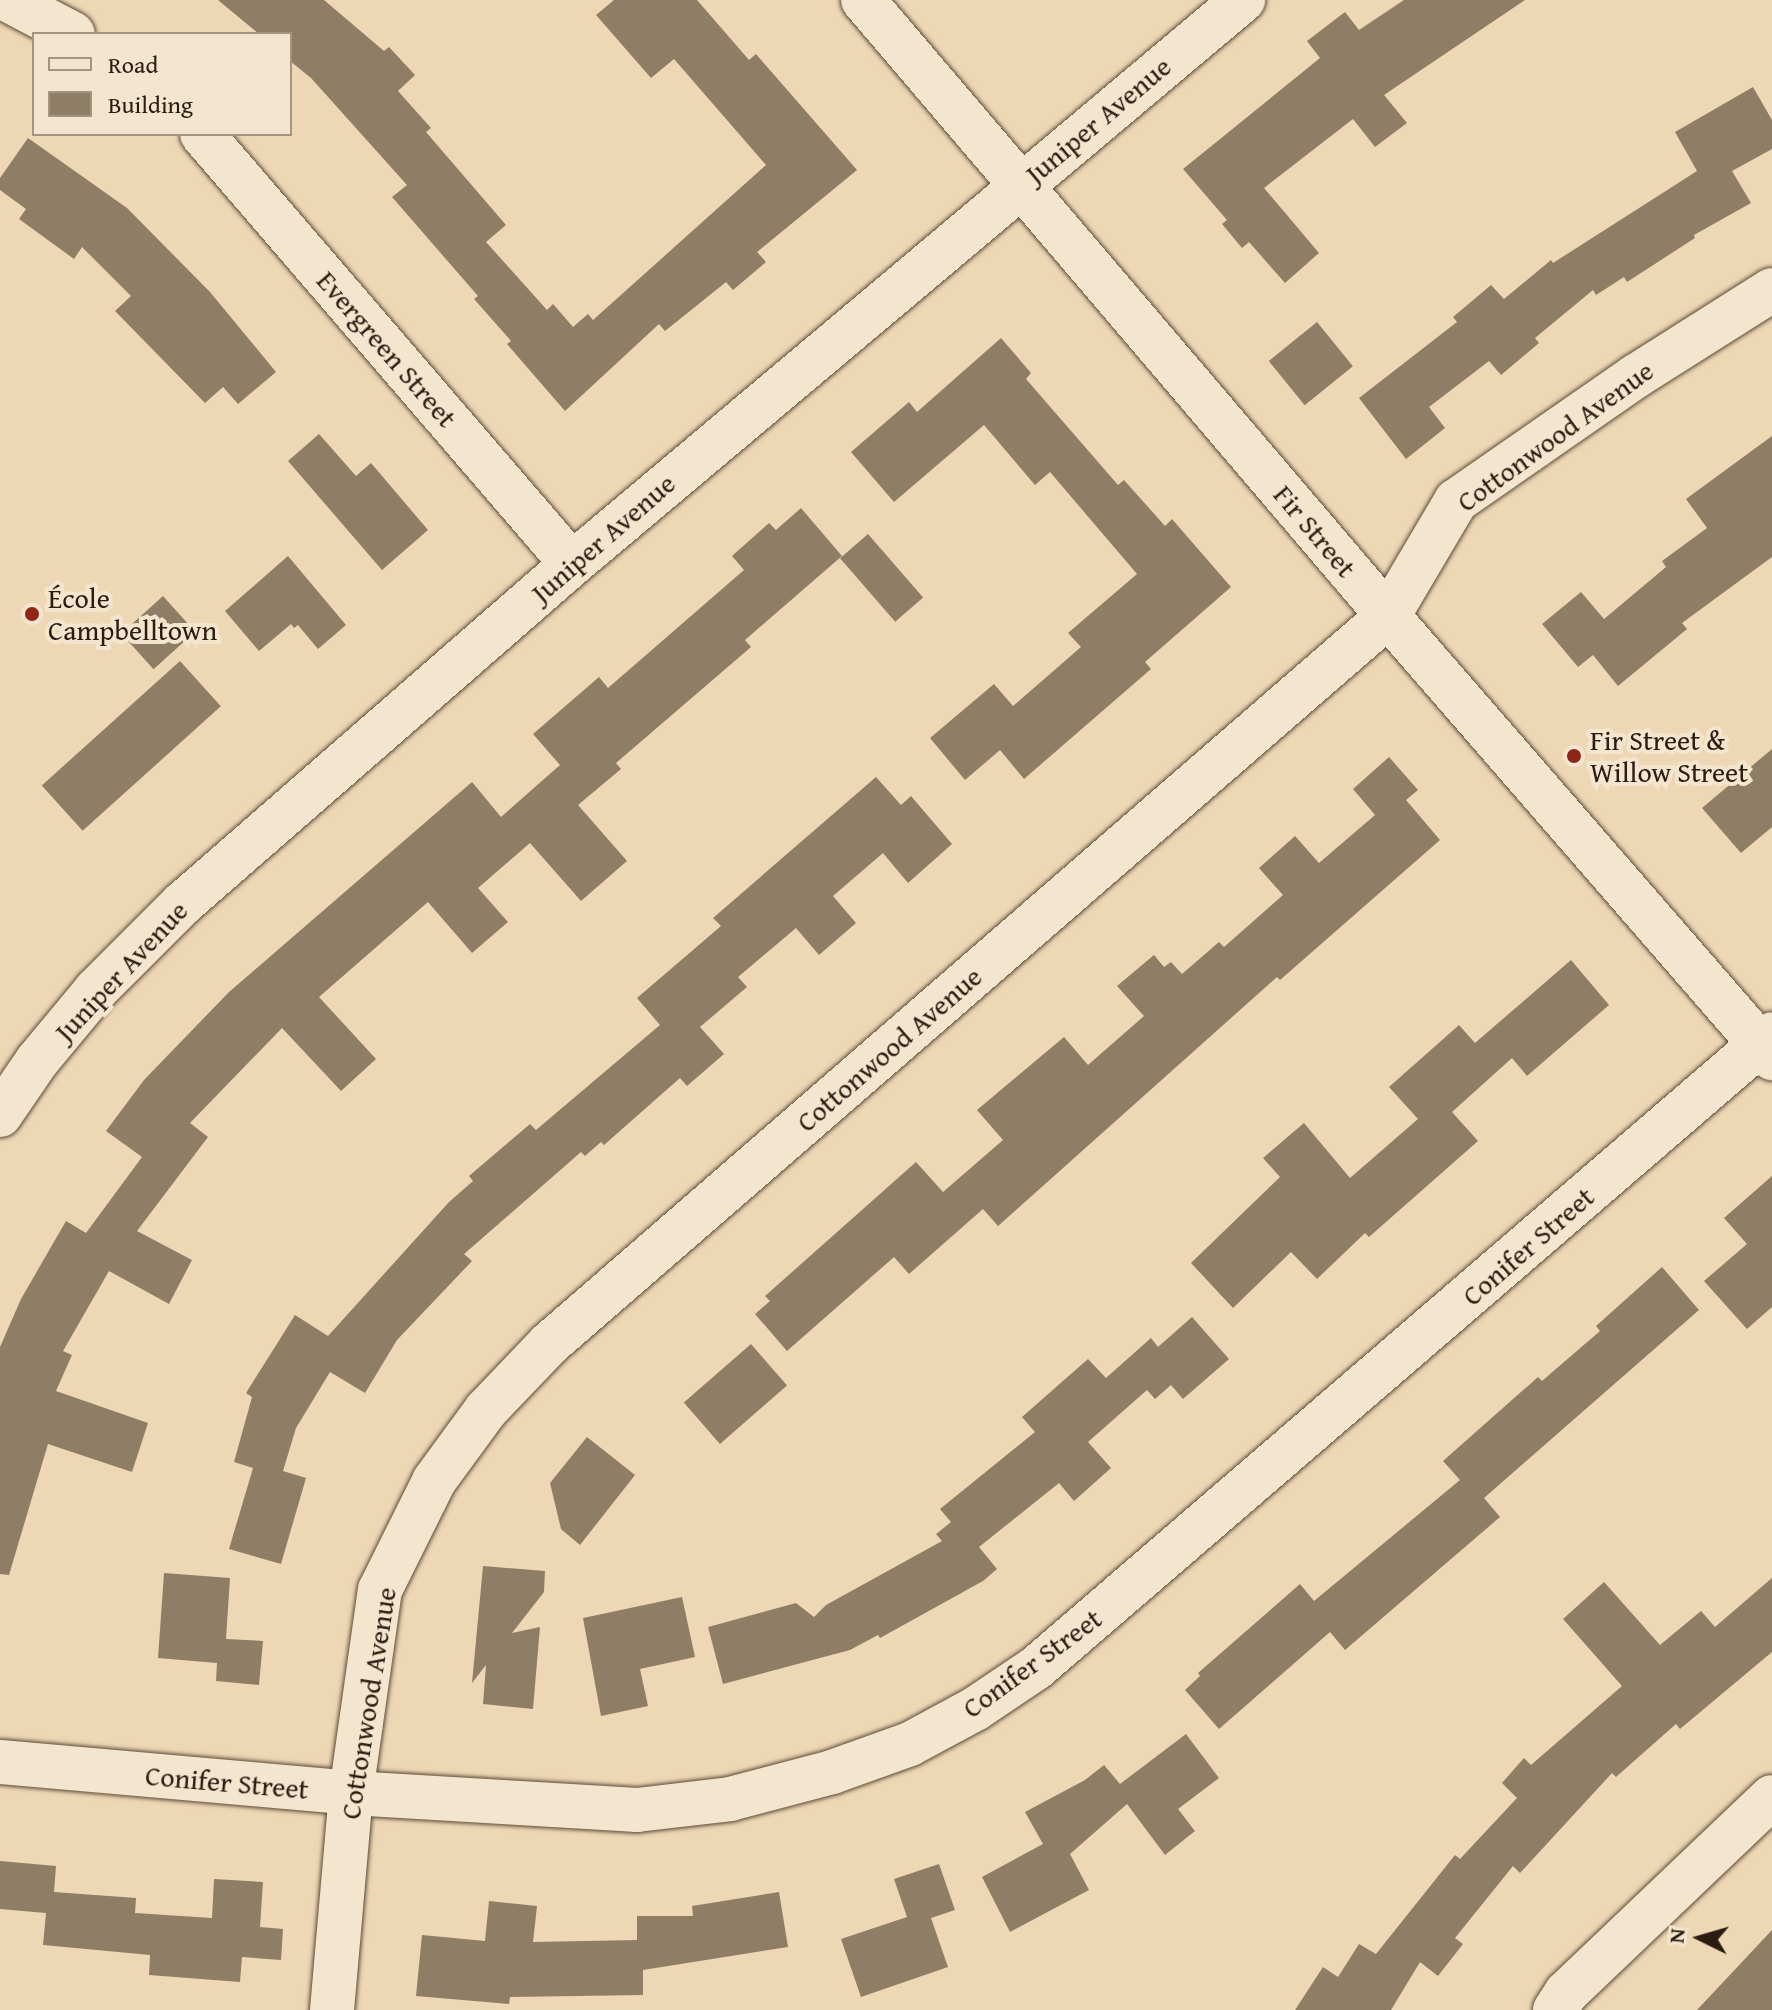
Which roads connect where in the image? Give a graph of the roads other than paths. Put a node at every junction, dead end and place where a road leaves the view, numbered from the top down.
1 (8, 0) edge
2 (863, 0) edge
3 (1243, 0) edge
4 (69, 32) edge
5 (204, 136) edge
6 (1020, 184) junction
7 (1772, 290) edge
8 (572, 564) junction
9 (1388, 616) junction
10 (1768, 1046) edge
11 (0, 1115) edge
12 (0, 1762) edge
13 (351, 1793) junction
14 (1772, 1797) edge
15 (332, 2010) edge
16 (1555, 2010) edge

1 - 4 street
2 - 6 street, Fir Street
3 - 6 street, Juniper Avenue
5 - 8 street, Evergreen Street
6 - 8 street, Juniper Avenue
6 - 9 street, Fir Street
7 - 9 street, Cottonwood Avenue
8 - 11 street, Juniper Avenue
9 - 10 street, Fir Street
9 - 13 street, Cottonwood Avenue
10 - 13 street, Conifer Street
12 - 13 street, Conifer Street
13 - 15 street, Cottonwood Avenue
14 - 16 street

